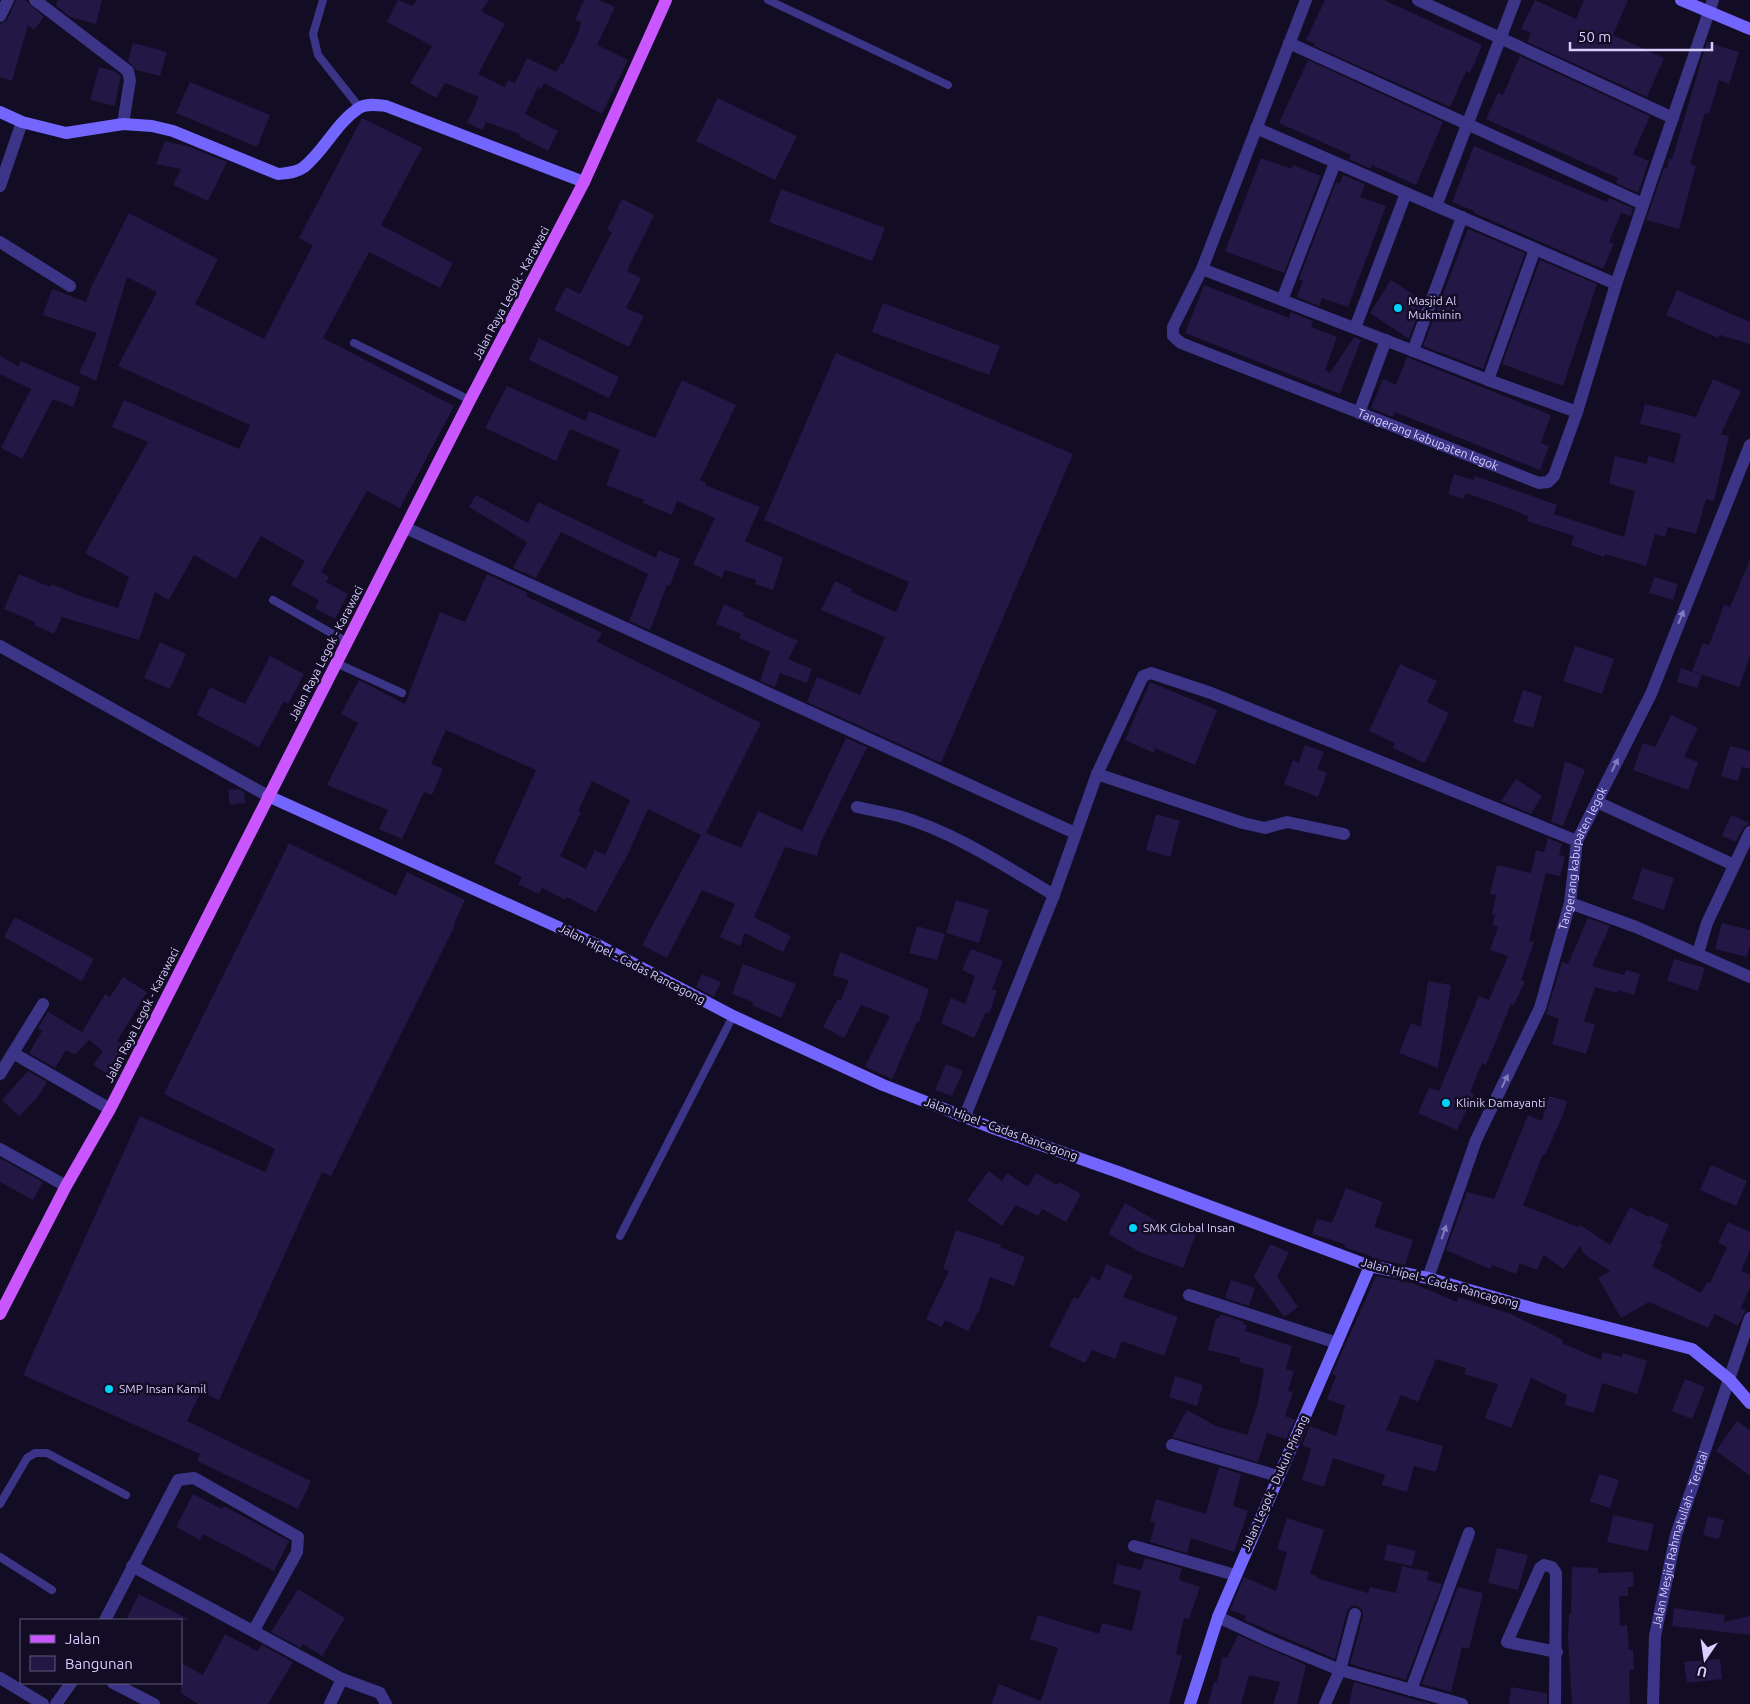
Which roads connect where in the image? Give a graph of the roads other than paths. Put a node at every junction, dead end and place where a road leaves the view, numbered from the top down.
1 (8, 0) edge
2 (35, 0) edge
3 (323, 0) edge
4 (666, 0) edge
5 (768, 0) edge
6 (1306, 0) edge
7 (1418, 0) edge
8 (1515, 0) edge
9 (1681, 0) edge
10 (1713, 0) edge
11 (1708, 13) junction
12 (0, 16) edge
13 (1750, 28) edge
14 (1500, 38) junction
15 (1289, 43) junction
16 (948, 84) dead end
17 (360, 108) junction
18 (0, 112) edge
19 (1672, 118) junction
20 (22, 122) junction
21 (123, 124) junction
22 (1468, 124) junction
23 (1256, 128) junction
24 (1335, 163) junction
25 (584, 182) junction
26 (0, 186) edge
27 (1406, 193) junction
28 (1643, 204) junction
29 (1436, 206) junction
30 (1462, 217) junction
31 (0, 242) edge
32 (1535, 249) junction
33 (1202, 269) junction
34 (1616, 284) junction
35 (70, 286) dead end
36 (1282, 300) junction
37 (1355, 328) junction
38 (1386, 340) junction
39 (354, 343) dead end
40 (1413, 351) junction
41 (1488, 380) junction
42 (470, 400) junction
43 (1577, 412) junction
44 (1359, 413) junction
45 (1750, 445) edge
46 (406, 528) junction
47 (273, 600) dead end
48 (347, 642) junction
49 (0, 646) edge
50 (336, 663) junction
51 (402, 693) dead end
52 (1097, 774) junction
53 (268, 796) junction
54 (1597, 802) junction
55 (857, 807) dead end
56 (1750, 832) edge
57 (1075, 833) junction
58 (1344, 834) dead end
59 (1577, 841) junction
60 (1734, 865) junction
61 (1054, 895) junction
62 (1570, 903) junction
63 (1698, 953) junction
64 (1750, 977) edge
65 (43, 1004) dead end
66 (733, 1016) junction
67 (13, 1053) junction
68 (0, 1074) edge
69 (110, 1109) junction
70 (965, 1116) junction
71 (0, 1149) edge
72 (66, 1186) junction
73 (620, 1236) dead end
74 (1370, 1266) junction
75 (1428, 1278) junction
76 (1190, 1295) dead end
77 (0, 1314) edge
78 (1750, 1318) edge
79 (1337, 1343) junction
80 (1730, 1380) junction
81 (1750, 1403) edge
82 (1172, 1445) dead end
83 (1278, 1476) junction
84 (126, 1495) dead end
85 (0, 1504) edge
86 (1469, 1533) dead end
87 (1134, 1546) dead end
88 (0, 1557) edge
89 (132, 1566) junction
90 (1235, 1575) junction
91 (52, 1590) dead end
92 (1355, 1614) dead end
93 (1218, 1617) junction
94 (105, 1619) edge
95 (254, 1630) junction
96 (1557, 1652) junction
97 (1340, 1670) junction
98 (0, 1678) edge
99 (342, 1679) junction
100 (70, 1684) edge
101 (116, 1684) edge
102 (1412, 1690) junction
103 (43, 1704) edge
104 (56, 1704) edge
105 (154, 1704) edge
106 (330, 1704) edge
107 (386, 1704) edge
108 (1190, 1704) edge
109 (1325, 1704) edge
110 (1462, 1704) edge
111 (1555, 1704) edge
112 (1654, 1704) edge

1 - 12 street
2 - 21 street
3 - 17 lane
4 - 25 main road, Jalan Raya Legok - Karawaci
5 - 16 lane
6 - 15 street, Tangerang kabupaten legok
7 - 14 street
8 - 14 street
9 - 11 street
10 - 11 street, Tangerang kabupaten legok
11 - 13 street
11 - 19 street, Tangerang kabupaten legok
14 - 19 street
14 - 22 street
15 - 22 street
15 - 23 street, Tangerang kabupaten legok
17 - 21 street
17 - 25 street
18 - 20 street
19 - 28 street, Tangerang kabupaten legok
20 - 21 street
20 - 26 street
22 - 28 street
22 - 29 street
23 - 24 street
23 - 33 street, Tangerang kabupaten legok
24 - 27 street
24 - 36 street
25 - 42 main road, Jalan Raya Legok - Karawaci
27 - 29 street
27 - 37 street
28 - 34 street, Tangerang kabupaten legok
29 - 30 street
30 - 32 street
30 - 40 street
31 - 35 street
32 - 34 street
32 - 41 street
33 - 36 street
33 - 44 street, Tangerang kabupaten legok
34 - 43 street, Tangerang kabupaten legok
36 - 37 street
37 - 38 street
38 - 40 street
38 - 44 street
39 - 42 lane
40 - 41 street
41 - 43 street
42 - 46 main road, Jalan Raya Legok - Karawaci
43 - 44 street, Tangerang kabupaten legok
54 -> 45 street, Tangerang kabupaten legok
46 - 48 main road, Jalan Raya Legok - Karawaci
46 - 57 street
47 - 48 lane
48 - 50 main road, Jalan Raya Legok - Karawaci
49 - 53 street
50 - 51 lane
50 - 53 main road, Jalan Raya Legok - Karawaci
52 - 57 street
52 - 58 street
52 - 59 street
53 - 66 street, Jalan Hipel - Cadas Rancagong
53 - 69 main road, Jalan Raya Legok - Karawaci
54 - 59 street, Tangerang kabupaten legok
54 - 60 street
55 - 61 street
56 - 60 street
57 - 61 street
59 - 62 street, Tangerang kabupaten legok
60 - 63 street
61 - 70 street
62 - 63 street
75 -> 62 street, Tangerang kabupaten legok
63 - 64 street
65 - 67 street
66 - 70 street, Jalan Hipel - Cadas Rancagong
66 - 73 lane
67 - 68 street
67 - 69 street
69 - 72 main road, Jalan Raya Legok - Karawaci
70 - 74 street, Jalan Hipel - Cadas Rancagong
71 - 72 street
72 - 77 main road, Jalan Raya Legok - Karawaci
74 - 75 street, Jalan Hipel - Cadas Rancagong
74 - 79 street, Jalan Legok - Dukuh Pinang
75 - 80 street, Jalan Hipel - Cadas Rancagong
76 - 79 street
78 - 80 street, Jalan Mesjid Rahmatullah - Teratai
79 - 83 street, Jalan Legok - Dukuh Pinang
80 - 81 street, Jalan Hipel - Cadas Rancagong
80 - 112 street, Jalan Mesjid Rahmatullah - Teratai
82 - 83 street
83 - 90 street, Jalan Legok - Dukuh Pinang
84 - 85 lane
86 - 102 street
87 - 90 street
88 - 91 lane
89 - 94 street
89 - 95 street
89 - 95 street
90 - 93 street, Jalan Legok - Dukuh Pinang
92 - 97 street
93 - 97 street
93 - 108 street, Jalan Legok - Dukuh Pinang
95 - 99 street
96 - 96 street
96 - 111 street
97 - 102 street
97 - 109 street
98 - 103 street
99 - 106 street
99 - 107 street
100 - 104 street
101 - 105 street
102 - 110 street

